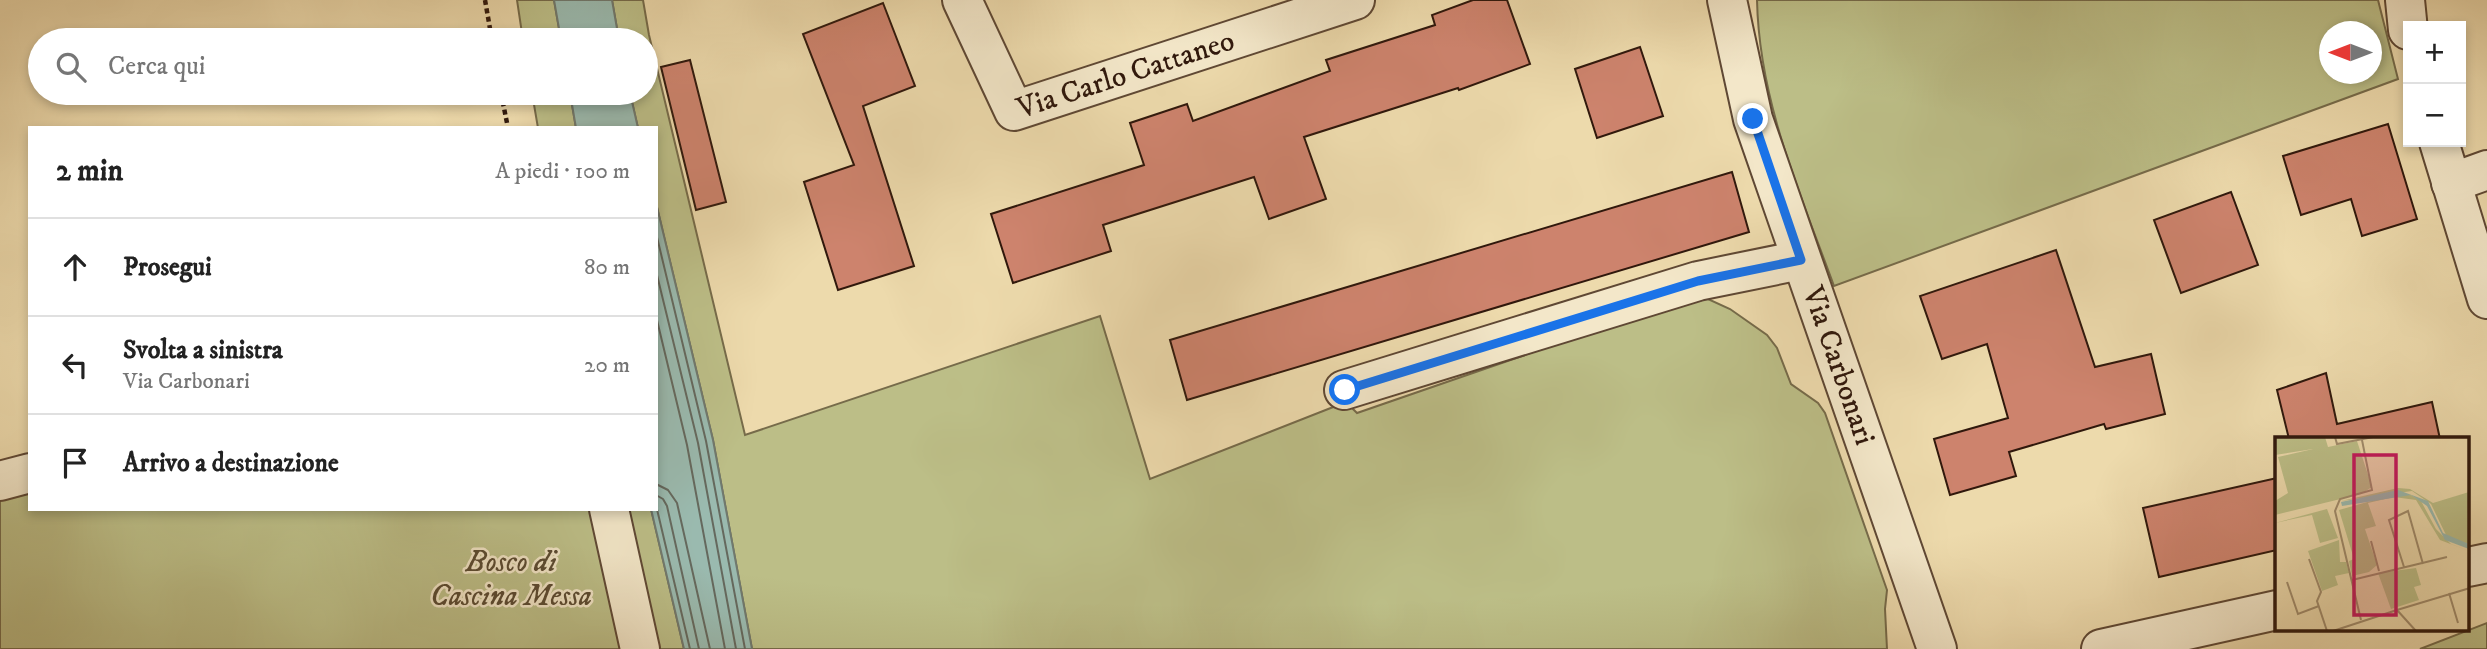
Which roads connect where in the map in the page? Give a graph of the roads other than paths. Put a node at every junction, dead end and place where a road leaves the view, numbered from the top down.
1 (962, 0) edge
2 (1355, 0) edge
3 (1727, 0) edge
4 (2405, 0) edge
5 (2407, 21) edge
6 (2440, 147) edge
7 (2487, 170) edge
8 (2451, 183) junction
9 (1801, 260) junction
10 (2487, 299) edge
11 (1345, 390) dead end
12 (28, 474) edge
13 (0, 481) edge
14 (609, 511) edge
15 (2275, 610) edge
16 (640, 649) edge
17 (1937, 649) edge
18 (2101, 649) edge

1 - 2 street, Via Carlo Cattaneo
3 - 9 street, Via Carbonari
4 - 5 street
6 - 8 street
7 - 8 street
8 - 10 street
9 - 11 street
9 - 17 street, Via Carbonari
12 - 13 street
14 - 16 street
15 - 18 street

